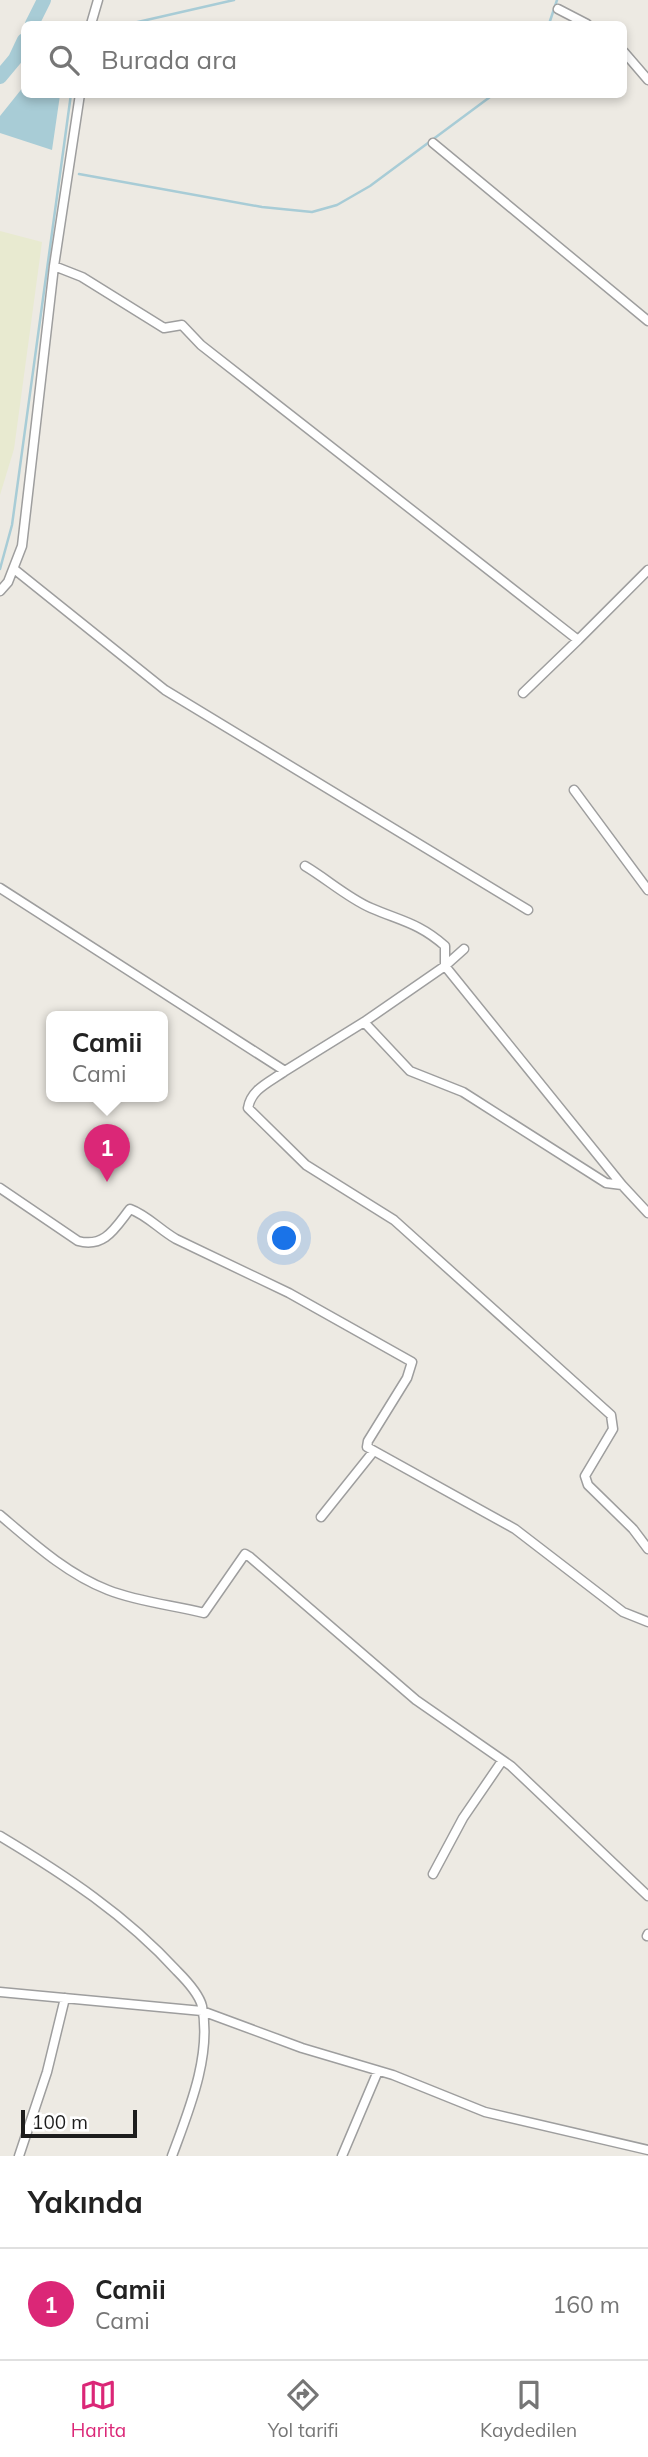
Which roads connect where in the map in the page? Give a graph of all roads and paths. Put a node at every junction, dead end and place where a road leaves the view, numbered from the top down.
1 (98, 0) edge
2 (558, 9) dead end
3 (92, 21) edge
4 (581, 21) edge
5 (627, 55) edge
6 (648, 79) edge
7 (79, 98) edge
8 (433, 143) dead end
9 (54, 265) junction
10 (648, 321) edge
11 (15, 569) junction
12 (648, 570) edge
13 (0, 591) edge
14 (578, 640) junction
15 (523, 694) dead end
16 (574, 790) dead end
17 (306, 866) dead end
18 (0, 888) edge
19 (648, 890) edge
20 (528, 910) dead end
21 (464, 949) dead end
22 (445, 966) junction
23 (364, 1022) junction
24 (285, 1071) junction
25 (622, 1185) junction
26 (0, 1188) edge
27 (648, 1213) edge
28 (373, 1452) junction
29 (0, 1515) edge
30 (321, 1517) dead end
31 (648, 1549) edge
32 (648, 1622) edge
33 (502, 1761) junction
34 (0, 1836) edge
35 (433, 1874) dead end
36 (648, 1896) edge
37 (0, 1992) edge
38 (65, 1998) junction
39 (202, 2011) junction
40 (378, 2071) junction
41 (641, 2152) edge
42 (19, 2156) edge
43 (172, 2156) edge
44 (342, 2156) edge

1 - 3 street
2 - 4 street
5 - 6 street
7 - 9 street
8 - 10 street
9 - 11 street
9 - 14 street
11 - 13 street
11 - 20 street
12 - 14 street
14 - 15 street
16 - 19 street
17 - 22 street
18 - 24 street
21 - 22 street
22 - 23 street
22 - 25 street
23 - 24 street
23 - 25 street
24 - 31 street
25 - 27 street
26 - 28 street
28 - 30 street
28 - 32 street
29 - 33 street
33 - 35 street
33 - 36 street
34 - 39 street
37 - 38 street
38 - 39 street
38 - 42 street
39 - 40 street
39 - 43 street
40 - 41 street
40 - 44 street

